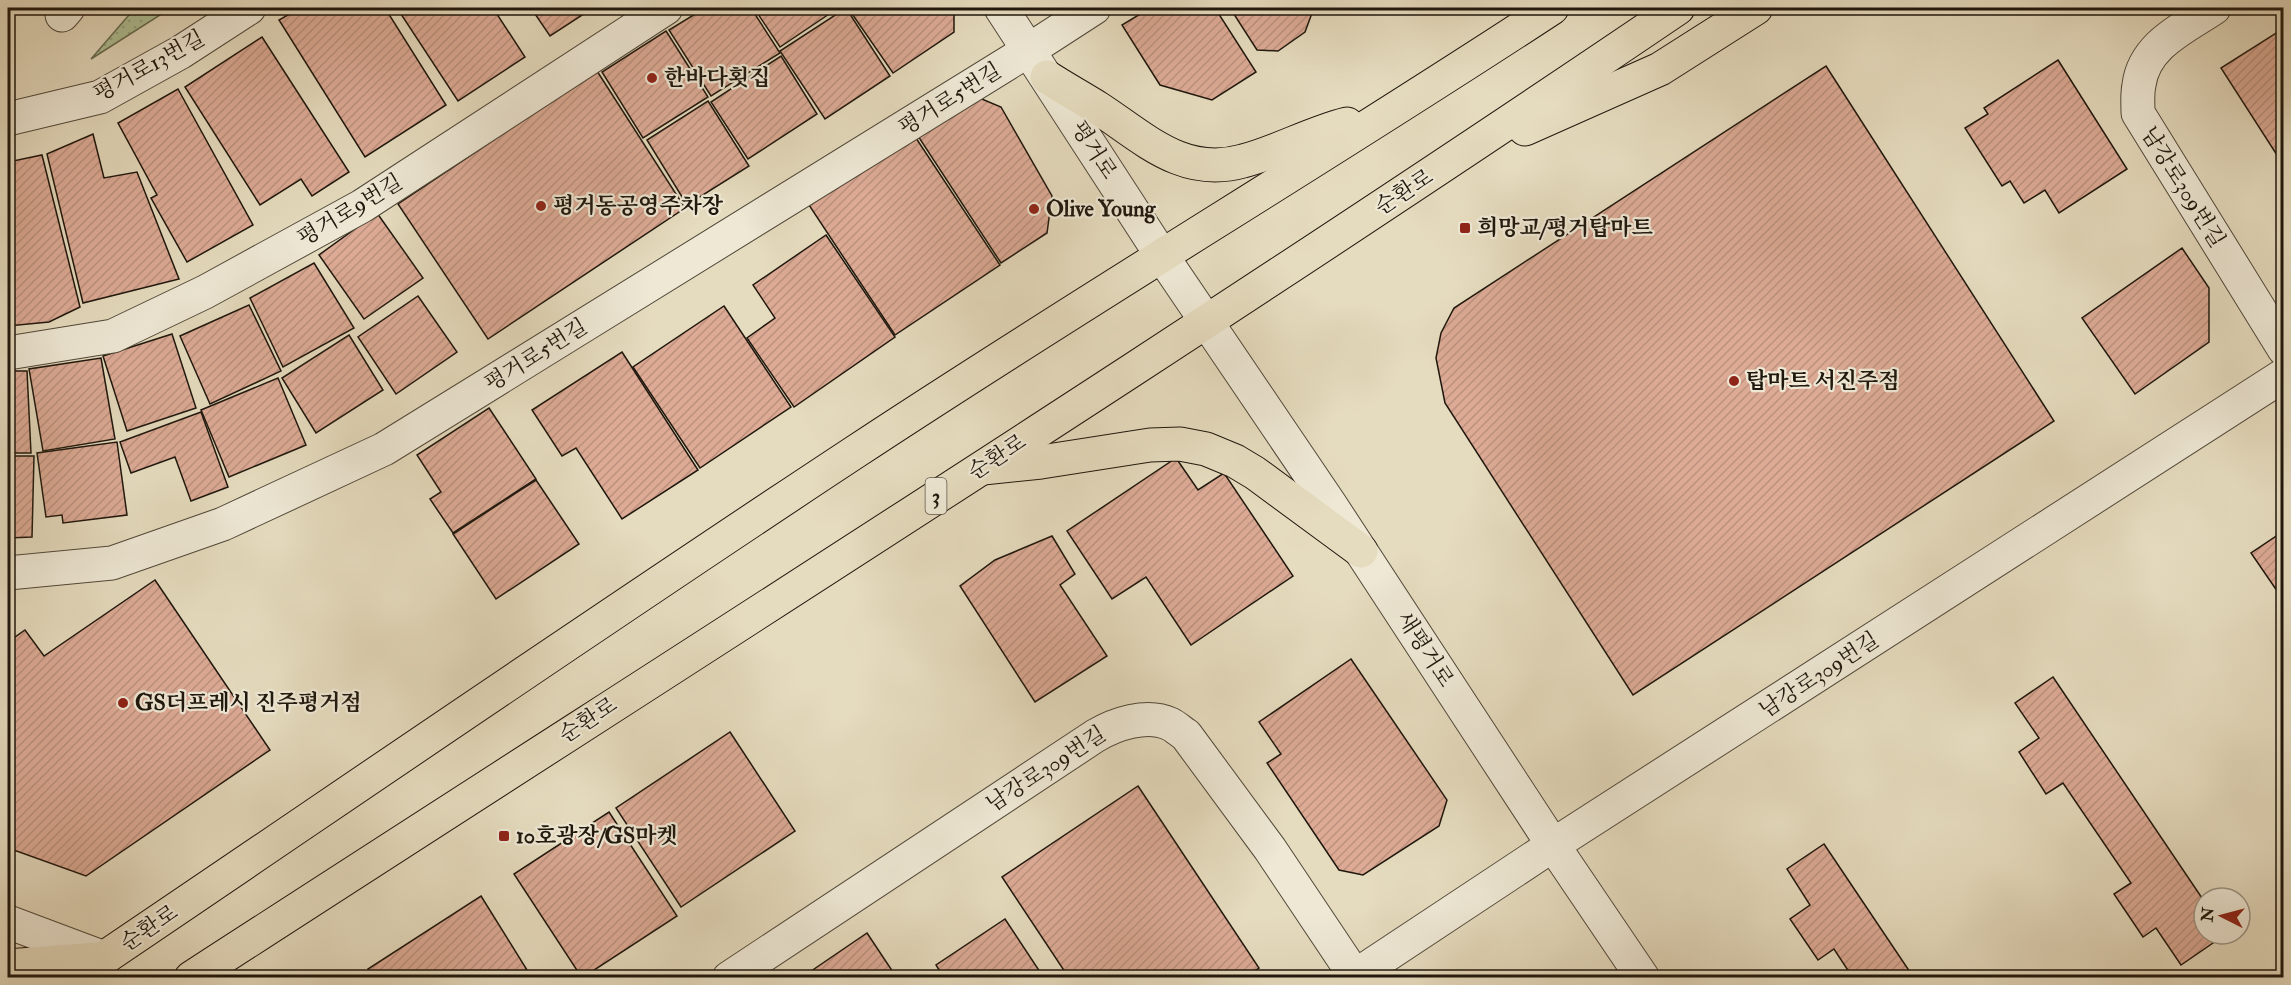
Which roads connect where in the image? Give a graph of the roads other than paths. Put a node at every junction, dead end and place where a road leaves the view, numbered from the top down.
1 (249, 8) edge
2 (666, 8) edge
3 (1001, 8) edge
4 (1094, 8) edge
5 (1518, 8) edge
6 (1552, 8) edge
7 (1678, 8) edge
8 (1756, 8) edge
9 (2214, 8) edge
10 (1029, 50) junction
11 (1047, 77) junction
12 (1426, 90) junction
13 (1386, 115) junction
14 (8, 119) edge
15 (1450, 163) junction
16 (1162, 256) junction
17 (1207, 321) junction
18 (2283, 349) edge
19 (8, 353) edge
20 (2283, 375) edge
21 (978, 468) junction
22 (1361, 551) junction
23 (8, 573) edge
24 (1553, 845) junction
25 (8, 922) edge
26 (104, 958) junction
27 (8, 966) edge
28 (1353, 977) edge
29 (69, 978) edge
30 (191, 978) edge
31 (729, 978) edge
32 (1643, 978) edge

1 - 14 street, 평거로13번길
2 - 19 street, 평거로9번길
3 - 10 street, 평거로
4 - 10 street, 평거로5번길
5 - 12 main road
6 - 12 main road, 순환로
7 - 15 main road, 순환로 / 3
8 - 15 main road
9 - 18 street, 남강로309번길
10 - 11 street, 평거로
10 - 23 street, 평거로5번길
11 - 13 main road
11 - 16 street, 평거로
12 - 13 main road, 순환로
13 - 16 main road, 순환로
15 - 17 main road, 순환로 / 3
16 - 17 street, 평거로
16 - 26 main road, 순환로
17 - 21 main road, 순환로 / 3
17 - 22 street, 새평거로
20 - 24 street, 남강로309번길
21 - 22 main road
21 - 30 main road, 순환로 / 3
22 - 24 street, 새평거로
24 - 28 street, 남강로309번길
24 - 32 street, 새평거로
25 - 26 street
26 - 27 main road
26 - 29 main road, 순환로
28 - 31 street, 남강로309번길

